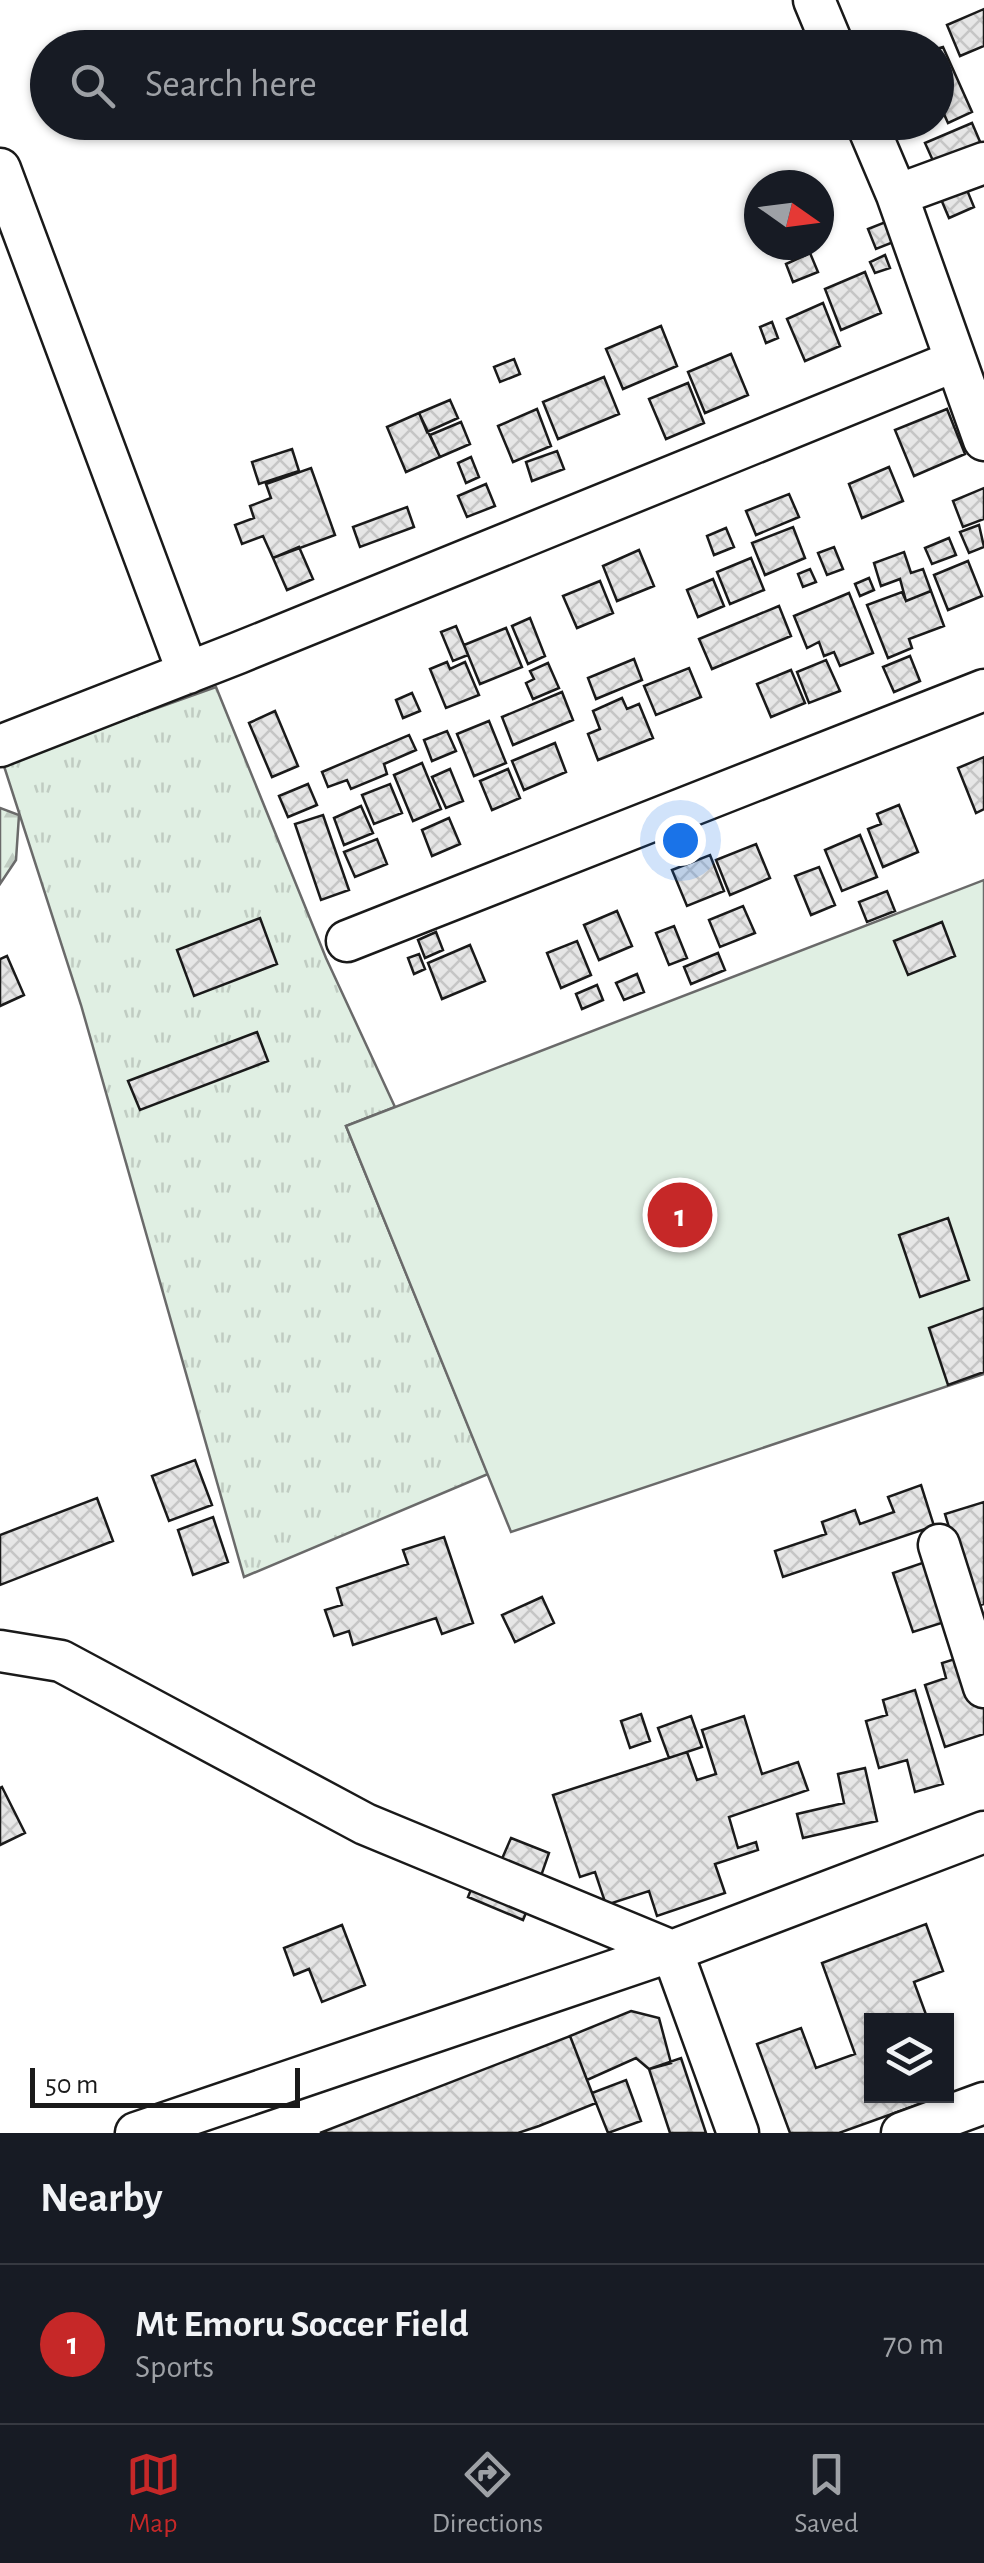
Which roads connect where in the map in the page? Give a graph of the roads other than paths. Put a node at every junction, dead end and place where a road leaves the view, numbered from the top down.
1 (814, 0) edge
2 (826, 30) edge
3 (873, 140) edge
4 (984, 163) edge
5 (0, 169) edge
6 (896, 196) junction
7 (955, 361) junction
8 (984, 440) edge
9 (188, 673) junction
10 (984, 690) edge
11 (0, 746) edge
12 (347, 941) dead end
13 (939, 1545) dead end
14 (0, 1651) edge
15 (984, 1686) edge
16 (984, 1832) edge
17 (672, 1951) junction
18 (984, 2103) edge
19 (136, 2133) edge
20 (738, 2133) edge
21 (902, 2133) edge

1 - 2 street
3 - 6 street
4 - 6 street
5 - 9 street
6 - 7 street
7 - 8 street
7 - 9 street
9 - 11 street
10 - 12 street
13 - 15 street
14 - 17 street
16 - 17 street
17 - 19 street
17 - 20 street
18 - 21 street

